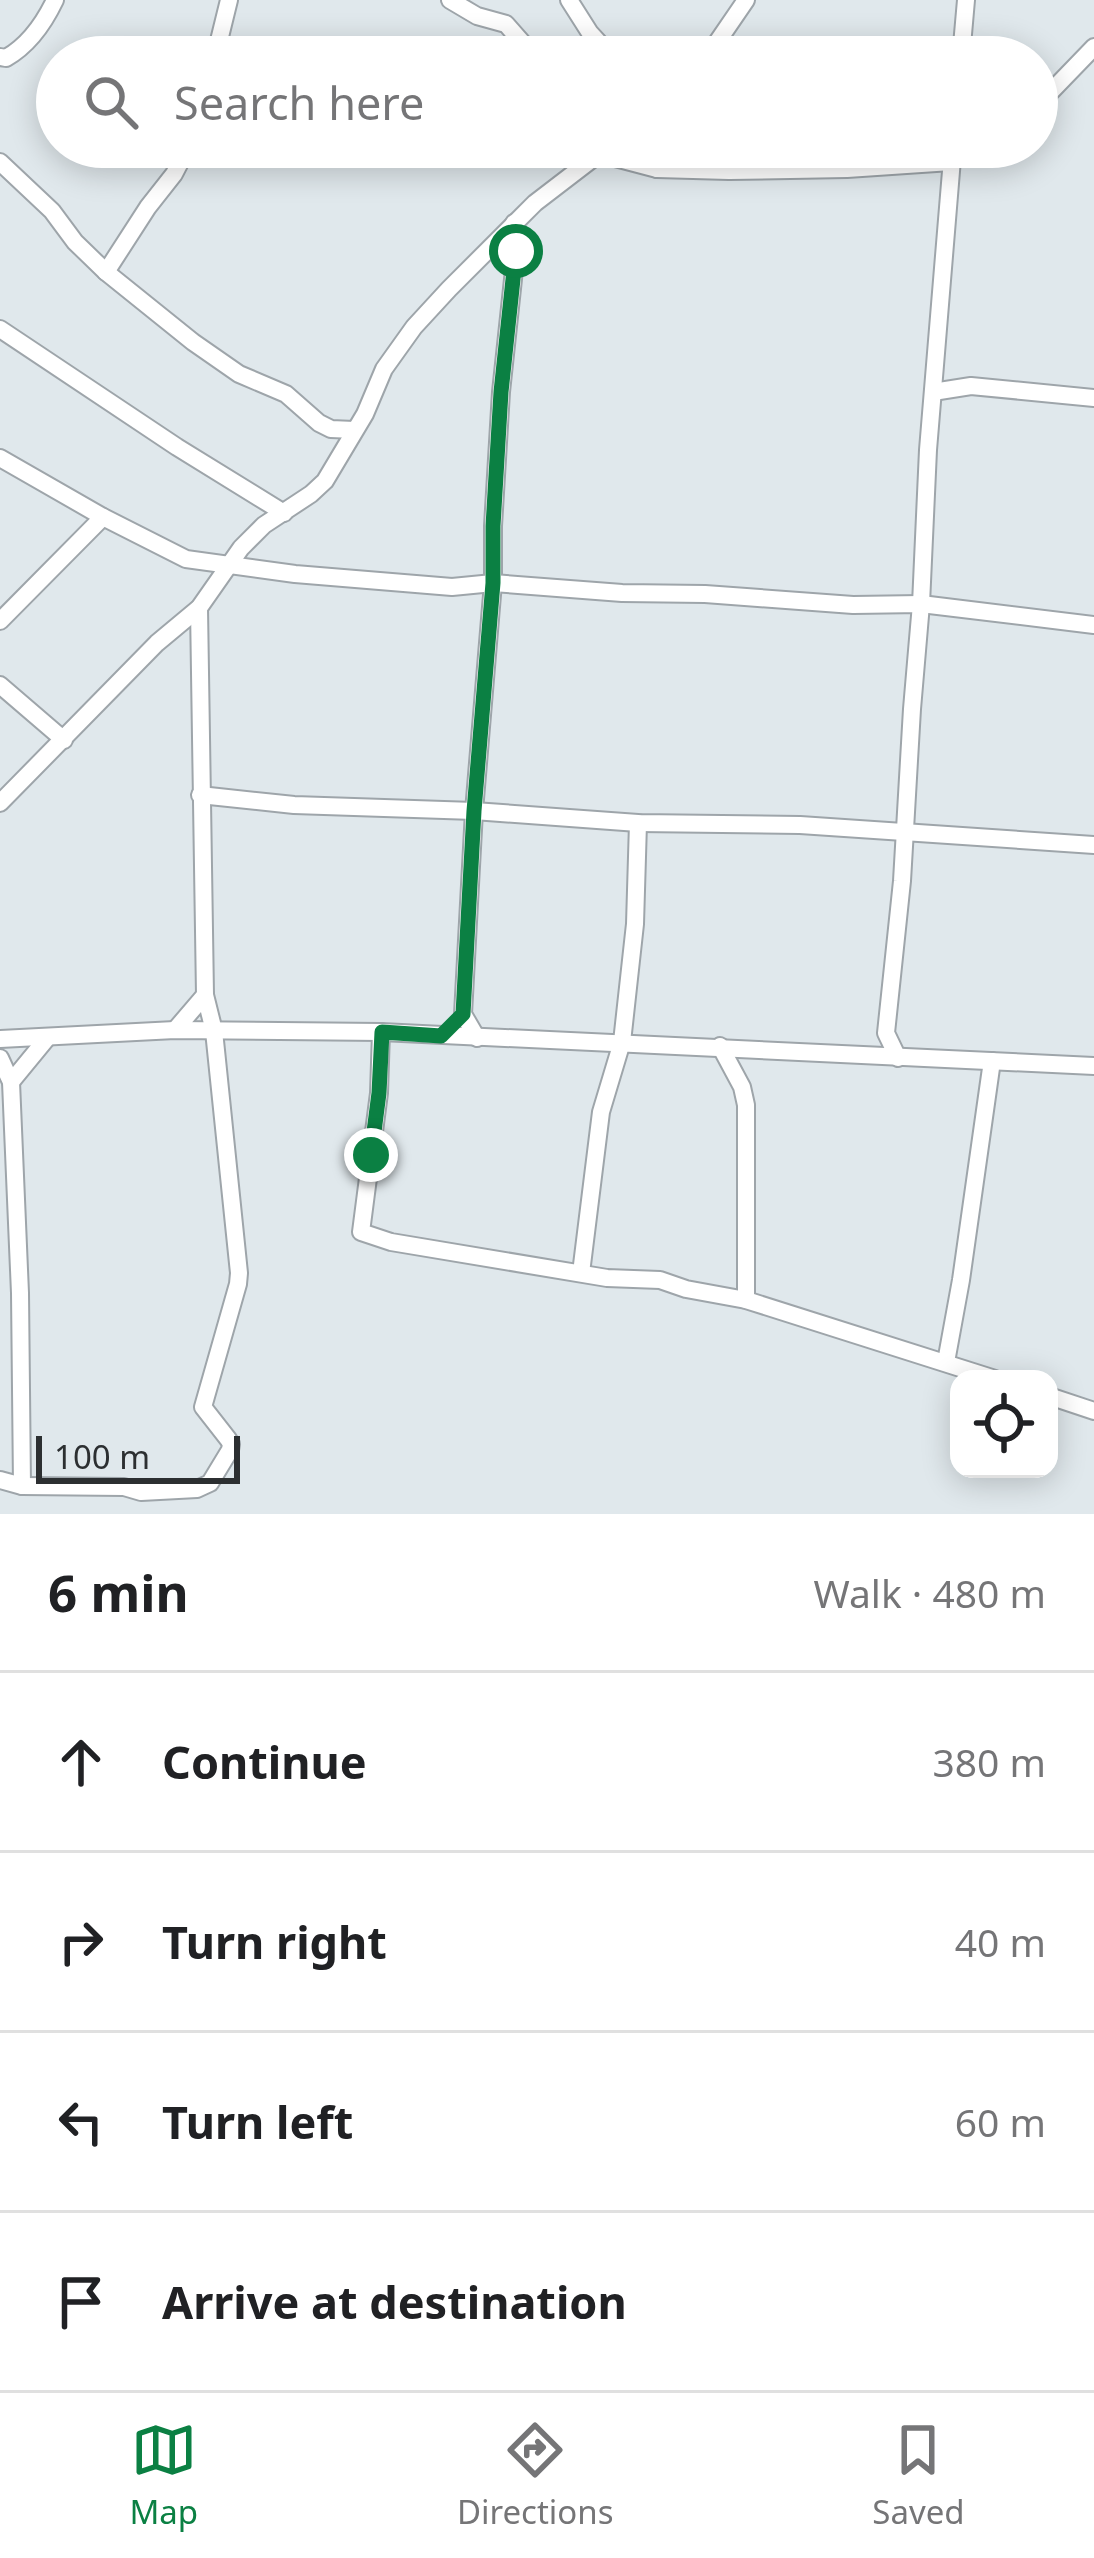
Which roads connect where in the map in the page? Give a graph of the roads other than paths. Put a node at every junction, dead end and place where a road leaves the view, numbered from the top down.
1 (55, 0) edge
2 (229, 0) edge
3 (450, 0) edge
4 (569, 0) edge
5 (746, 0) edge
6 (966, 0) edge
7 (220, 36) edge
8 (517, 36) edge
9 (593, 36) edge
10 (722, 36) edge
11 (963, 36) edge
12 (1094, 47) edge
13 (0, 57) edge
14 (1058, 84) edge
15 (0, 162) edge
16 (177, 168) edge
17 (578, 168) edge
18 (854, 168) edge
19 (951, 168) edge
20 (657, 169) edge
21 (514, 223) junction
22 (106, 272) junction
23 (0, 329) edge
24 (935, 368) junction
25 (971, 386) junction
26 (933, 392) junction
27 (1094, 398) edge
28 (354, 430) junction
29 (1, 461) edge
30 (284, 513) junction
31 (103, 517) junction
32 (227, 565) junction
33 (493, 583) junction
34 (921, 604) junction
35 (199, 608) junction
36 (0, 621) edge
37 (1094, 626) edge
38 (0, 686) edge
39 (64, 740) junction
40 (4, 791) edge
41 (200, 796) junction
42 (474, 811) junction
43 (638, 823) junction
44 (905, 833) junction
45 (1094, 845) edge
46 (205, 995) junction
47 (463, 1014) junction
48 (176, 1030) junction
49 (214, 1031) junction
50 (382, 1032) junction
51 (886, 1033) junction
52 (441, 1036) junction
53 (48, 1037) junction
54 (477, 1038) junction
55 (0, 1039) edge
56 (622, 1042) junction
57 (720, 1046) junction
58 (756, 1048) junction
59 (865, 1054) junction
60 (0, 1058) edge
61 (898, 1058) junction
62 (992, 1061) junction
63 (1094, 1066) edge
64 (11, 1082) junction
65 (742, 1088) junction
66 (8, 1230) edge
67 (581, 1273) junction
68 (746, 1300) junction
69 (946, 1362) junction
70 (969, 1370) edge
71 (1058, 1399) edge
72 (1094, 1411) edge
73 (0, 1480) edge
74 (22, 1486) junction

1 - 13 street
2 - 7 street
3 - 8 street
4 - 9 street
5 - 10 street
6 - 11 street
12 - 14 street
15 - 22 street
16 - 22 street
17 - 21 street
18 - 20 street
19 - 24 street
21 - 28 street
21 - 33 street
22 - 28 street
23 - 30 street
24 - 25 street
24 - 26 street
25 - 26 street
25 - 27 street
26 - 34 street
28 - 30 street
29 - 31 street
30 - 32 street
31 - 32 street
31 - 36 street
32 - 33 street
32 - 35 street
33 - 34 street
33 - 42 street
34 - 37 street
34 - 44 street
35 - 39 street
35 - 41 street
38 - 39 street
39 - 40 street
41 - 42 street
41 - 46 street
42 - 43 street
42 - 47 street
43 - 44 street
43 - 56 street
44 - 45 street
44 - 51 street
46 - 48 street
46 - 49 street
47 - 52 street
47 - 54 street
48 - 49 street
48 - 53 street
49 - 50 street
49 - 74 street
50 - 52 street
50 - 67 street
51 - 59 street
51 - 61 street
52 - 54 street
53 - 55 street
53 - 64 street
54 - 56 street
56 - 57 street
56 - 67 street
57 - 58 street
57 - 65 street
58 - 59 street
58 - 65 street
59 - 61 street
60 - 64 street
61 - 62 street
62 - 63 street
62 - 69 street
64 - 66 street
65 - 68 street
66 - 74 street
67 - 68 street
68 - 69 street
69 - 70 street
71 - 72 street
73 - 74 street

